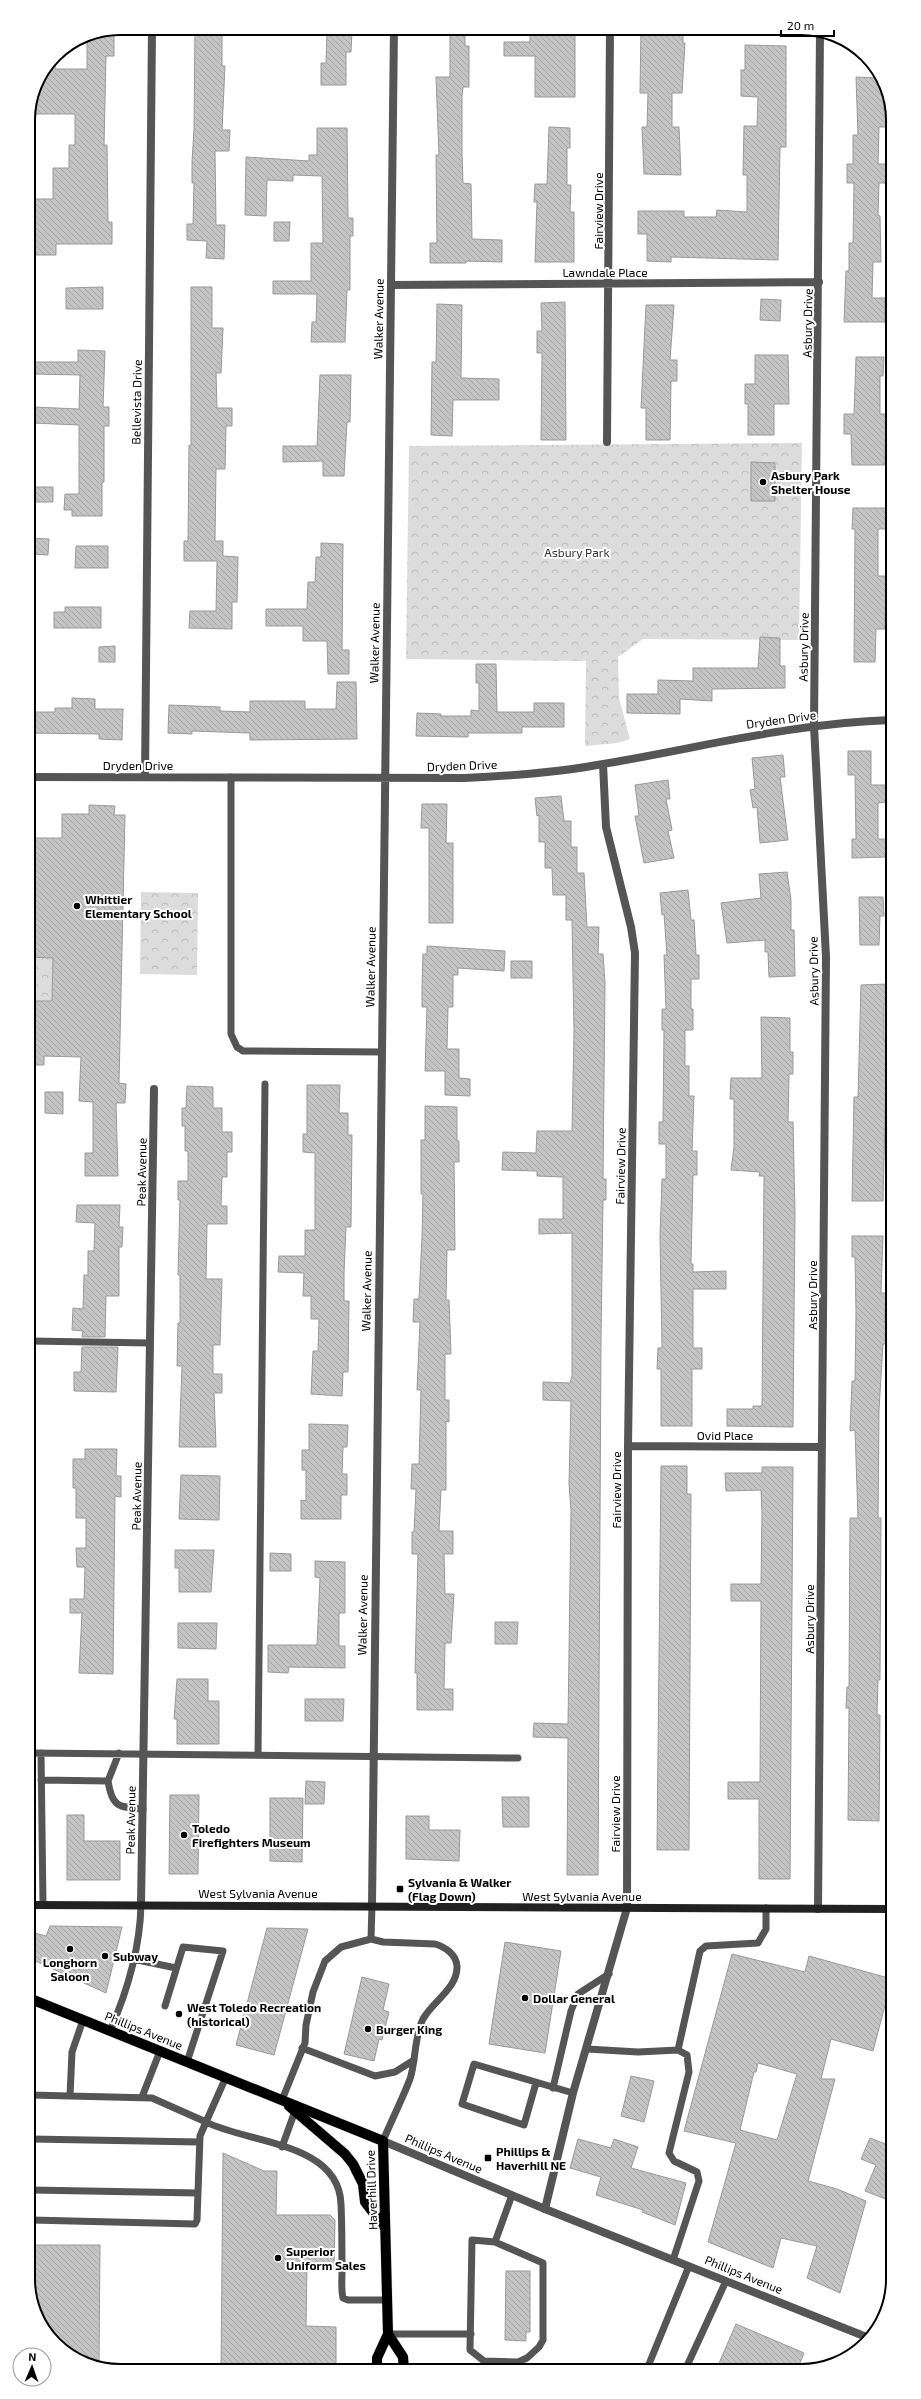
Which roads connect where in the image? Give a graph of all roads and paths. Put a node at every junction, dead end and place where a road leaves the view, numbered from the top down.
1 (152, 35) edge
2 (394, 35) edge
3 (610, 35) edge
4 (820, 37) edge
5 (819, 282) junction
6 (609, 284) junction
7 (391, 285) junction
8 (607, 442) dead end
9 (886, 720) edge
10 (814, 726) junction
11 (603, 764) junction
12 (35, 777) edge
13 (145, 777) junction
14 (231, 777) junction
15 (385, 778) junction
16 (381, 1052) junction
17 (265, 1084) dead end
18 (154, 1088) dead end
19 (35, 1341) edge
20 (150, 1343) junction
21 (628, 1446) junction
22 (822, 1448) junction
23 (35, 1753) edge
24 (41, 1753) junction
25 (119, 1753) junction
26 (144, 1753) junction
27 (258, 1755) junction
28 (373, 1756) junction
29 (518, 1758) dead end
30 (42, 1780) junction
31 (108, 1781) junction
32 (143, 1809) junction
33 (35, 1905) edge
34 (43, 1905) junction
35 (141, 1905) junction
36 (372, 1905) junction
37 (627, 1908) junction
38 (766, 1908) junction
39 (818, 1909) junction
40 (886, 1909) edge
41 (371, 1938) junction
42 (133, 1960) junction
43 (176, 1968) junction
44 (608, 1974) junction
45 (35, 2001) edge
46 (165, 2006) dead end
47 (83, 2020) junction
48 (110, 2031) junction
49 (302, 2048) junction
50 (588, 2049) junction
51 (678, 2050) junction
52 (160, 2051) junction
53 (414, 2060) junction
54 (187, 2062) junction
55 (226, 2077) junction
56 (536, 2083) junction
57 (552, 2088) junction
58 (573, 2093) junction
59 (35, 2095) edge
60 (70, 2096) junction
61 (142, 2097) junction
62 (282, 2100) junction
63 (295, 2111) junction
64 (206, 2122) junction
65 (35, 2139) edge
66 (383, 2141) junction
67 (199, 2142) junction
68 (282, 2147) junction
69 (35, 2190) edge
70 (198, 2193) junction
71 (512, 2196) junction
72 (544, 2209) junction
73 (35, 2220) edge
74 (386, 2228) junction
75 (495, 2242) junction
76 (673, 2260) junction
77 (689, 2266) junction
78 (726, 2281) junction
79 (388, 2300) junction
80 (388, 2334) junction
81 (470, 2334) junction
82 (864, 2336) edge
83 (377, 2364) edge
84 (404, 2364) edge
85 (649, 2364) edge
86 (688, 2364) edge

1 - 13 street, Bellevista Drive
2 - 7 street, Walker Avenue
3 - 6 street, Fairview Drive
4 - 5 street, Asbury Drive
5 - 6 street, Lawndale Place
5 - 10 street, Asbury Drive
6 - 7 street, Lawndale Place
6 - 8 street, Fairview Drive
7 - 15 street, Walker Avenue
9 - 10 street, Dryden Drive
10 - 11 street, Dryden Drive
10 - 22 street, Asbury Drive
11 - 15 street, Dryden Drive
11 - 21 street, Fairview Drive
12 - 13 street, Dryden Drive
13 - 14 street, Dryden Drive
14 - 15 street, Dryden Drive
14 - 16 lane
15 - 16 street, Walker Avenue
16 - 28 street, Walker Avenue
17 - 27 lane
18 - 20 street, Peak Avenue
19 - 20 lane
20 - 26 street, Peak Avenue
21 - 22 street, Ovid Place
21 - 37 street, Fairview Drive
22 - 39 street, Asbury Drive
23 - 24 lane
24 - 25 lane
24 - 30 lane
25 - 26 lane
25 - 31 lane
26 - 27 lane
26 - 32 street, Peak Avenue
27 - 28 lane
28 - 29 lane
28 - 36 street, Walker Avenue
30 - 31 lane
30 - 34 lane
31 - 32 lane
32 - 35 street, Peak Avenue
33 - 34 main road, West Sylvania Avenue
34 - 35 main road, West Sylvania Avenue
35 - 36 main road, West Sylvania Avenue
35 - 42 lane
36 - 37 main road, West Sylvania Avenue
36 - 41 lane
37 - 38 main road, West Sylvania Avenue
37 - 44 street, Fairview Drive
38 - 39 main road, West Sylvania Avenue
38 - 51 lane
39 - 40 main road, West Sylvania Avenue
41 - 49 lane
41 - 53 lane
42 - 43 lane
42 - 48 lane
43 - 46 lane
43 - 54 lane
44 - 50 street, Fairview Drive
44 - 57 lane
45 - 47 main road, Phillips Avenue
47 - 48 main road, Phillips Avenue
47 - 60 lane
48 - 52 main road, Phillips Avenue
49 - 53 lane
49 - 62 lane
50 - 51 lane
50 - 58 street, Fairview Drive
51 - 76 lane
52 - 54 main road, Phillips Avenue
52 - 61 lane
53 - 66 lane
54 - 55 main road, Phillips Avenue
55 - 62 main road, Phillips Avenue
55 - 64 lane
56 - 56 lane
56 - 57 lane
57 - 58 lane
58 - 72 street, Fairview Drive
59 - 60 lane
60 - 61 lane
61 - 64 lane
62 - 63 main road
62 - 66 main road, Phillips Avenue
63 - 68 lane
63 - 74 main road
64 - 67 lane
64 - 68 lane
65 - 67 lane
66 - 71 street, Phillips Avenue
66 - 74 main road, Haverhill Drive
67 - 70 lane
68 - 79 lane
69 - 70 lane
70 - 73 lane
71 - 72 street, Phillips Avenue
71 - 75 lane
72 - 76 street, Phillips Avenue
74 - 79 main road, Haverhill Drive
75 - 81 lane
75 - 81 lane
76 - 77 street, Phillips Avenue
77 - 78 street, Phillips Avenue
77 - 85 lane
78 - 82 street, Phillips Avenue
78 - 86 lane
79 - 80 main road, Haverhill Drive
80 - 81 lane
80 - 83 main road, Haverhill Drive
80 - 84 main road

